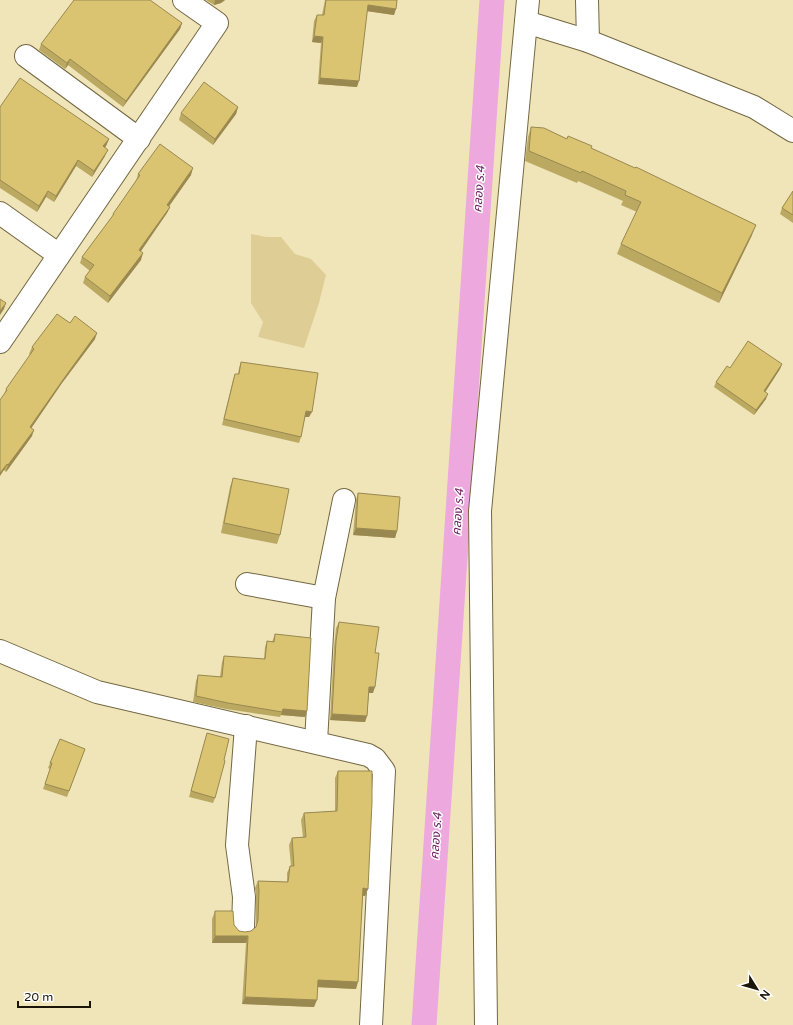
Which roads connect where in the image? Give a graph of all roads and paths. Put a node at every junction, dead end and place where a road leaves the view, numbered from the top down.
1 (184, 0) edge
2 (528, 0) edge
3 (587, 0) edge
4 (526, 22) junction
5 (588, 41) junction
6 (26, 56) dead end
7 (793, 131) edge
8 (139, 139) junction
9 (0, 213) edge
10 (59, 256) junction
11 (0, 342) edge
12 (344, 500) dead end
13 (247, 584) dead end
14 (324, 598) junction
15 (0, 651) edge
16 (246, 726) junction
17 (316, 742) junction
18 (243, 927) dead end
19 (371, 1025) edge
20 (486, 1025) edge

1 - 8 street
2 - 4 street
3 - 5 street
4 - 5 street
4 - 20 street
5 - 7 street
6 - 8 street
8 - 10 street
9 - 10 street
10 - 11 street
12 - 14 street
13 - 14 street
14 - 17 street
15 - 16 street
16 - 17 street
16 - 18 street
17 - 19 street

